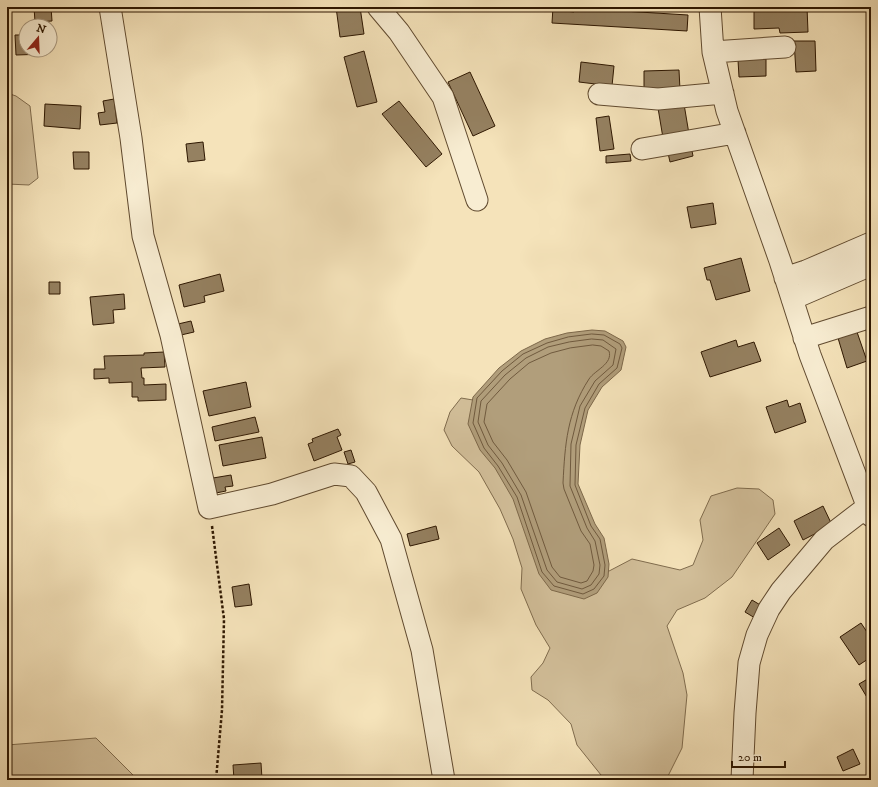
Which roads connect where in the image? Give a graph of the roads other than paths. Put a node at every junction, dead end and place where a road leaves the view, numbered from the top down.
1 (110, 7) edge
2 (378, 7) edge
3 (710, 7) edge
4 (785, 47) dead end
5 (713, 52) junction
6 (723, 93) junction
7 (599, 94) dead end
8 (735, 133) junction
9 (642, 149) dead end
10 (477, 200) dead end
11 (871, 243) edge
12 (871, 265) edge
13 (785, 278) junction
14 (792, 299) junction
15 (871, 317) edge
16 (804, 338) junction
17 (869, 511) edge
18 (444, 780) edge
19 (742, 780) edge

1 - 18 street
2 - 10 street
3 - 5 street
4 - 5 street
5 - 6 street
6 - 7 street
6 - 8 street
8 - 9 street
8 - 13 street
11 - 13 street
12 - 14 street
13 - 14 street
14 - 16 street
15 - 16 street
16 - 17 street
17 - 19 street

